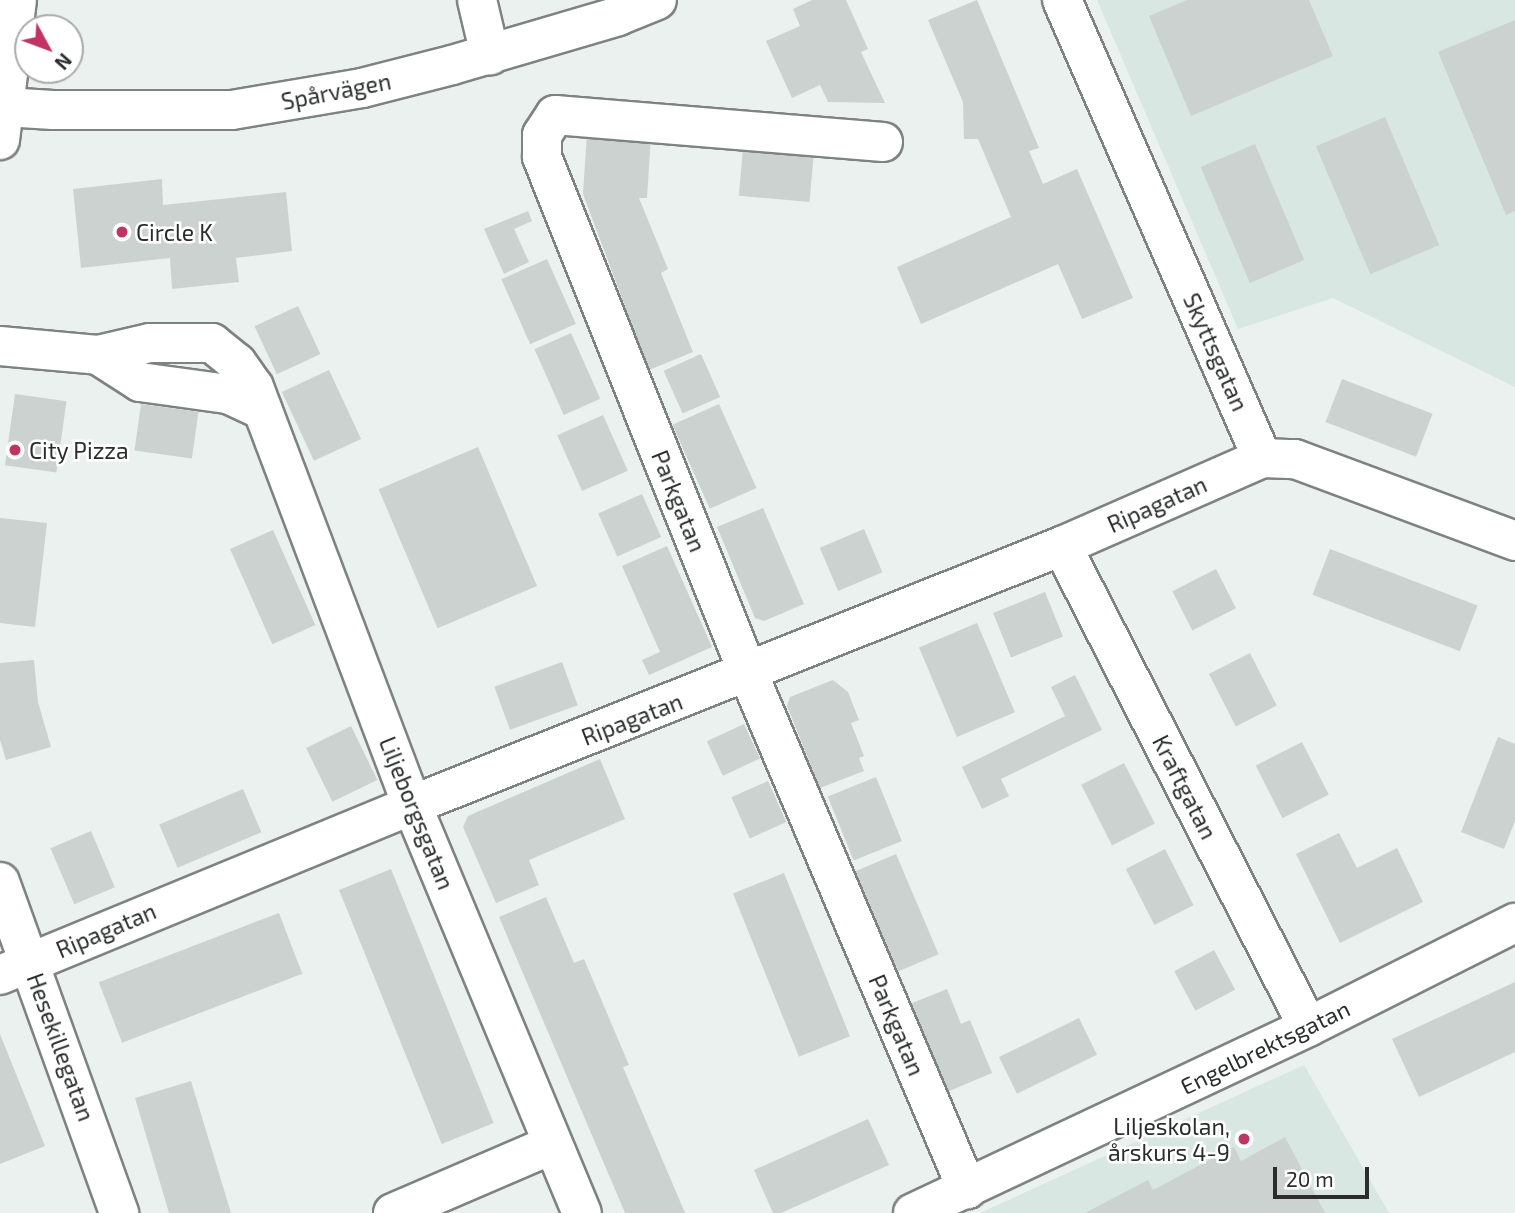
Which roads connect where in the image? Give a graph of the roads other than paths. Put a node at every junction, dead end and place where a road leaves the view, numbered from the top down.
1 (17, 0) edge
2 (477, 0) edge
3 (657, 0) edge
4 (1062, 0) edge
5 (490, 55) junction
6 (2, 123) edge
7 (883, 142) dead end
8 (0, 346) edge
9 (1262, 458) junction
10 (1515, 541) edge
11 (1062, 545) junction
12 (748, 673) junction
13 (412, 805) junction
14 (0, 882) edge
15 (1510, 920) edge
16 (15, 969) edge
17 (1308, 1027) junction
18 (553, 1144) junction
19 (967, 1189) junction
20 (120, 1213) edge
21 (393, 1213) edge
22 (582, 1213) edge
23 (914, 1213) edge

1 - 6 street
2 - 5 street
3 - 5 street, Spårvägen
4 - 9 street, Skyttsgatan
5 - 6 street, Spårvägen
7 - 12 street, Parkgatan
8 - 13 street, Liljeborgsgatan
9 - 10 street
9 - 11 street, Ripagatan
11 - 12 street, Ripagatan
11 - 17 street, Kraftgatan
12 - 13 street, Ripagatan
12 - 19 street, Parkgatan
13 - 16 street, Ripagatan
13 - 18 street, Liljeborgsgatan
14 - 16 street, Hesekillegatan
15 - 17 street, Engelbrektsgatan
16 - 20 street, Hesekillegatan
17 - 19 street, Engelbrektsgatan
18 - 21 street
18 - 22 street, Liljeborgsgatan
19 - 23 street, Engelbrektsgatan

